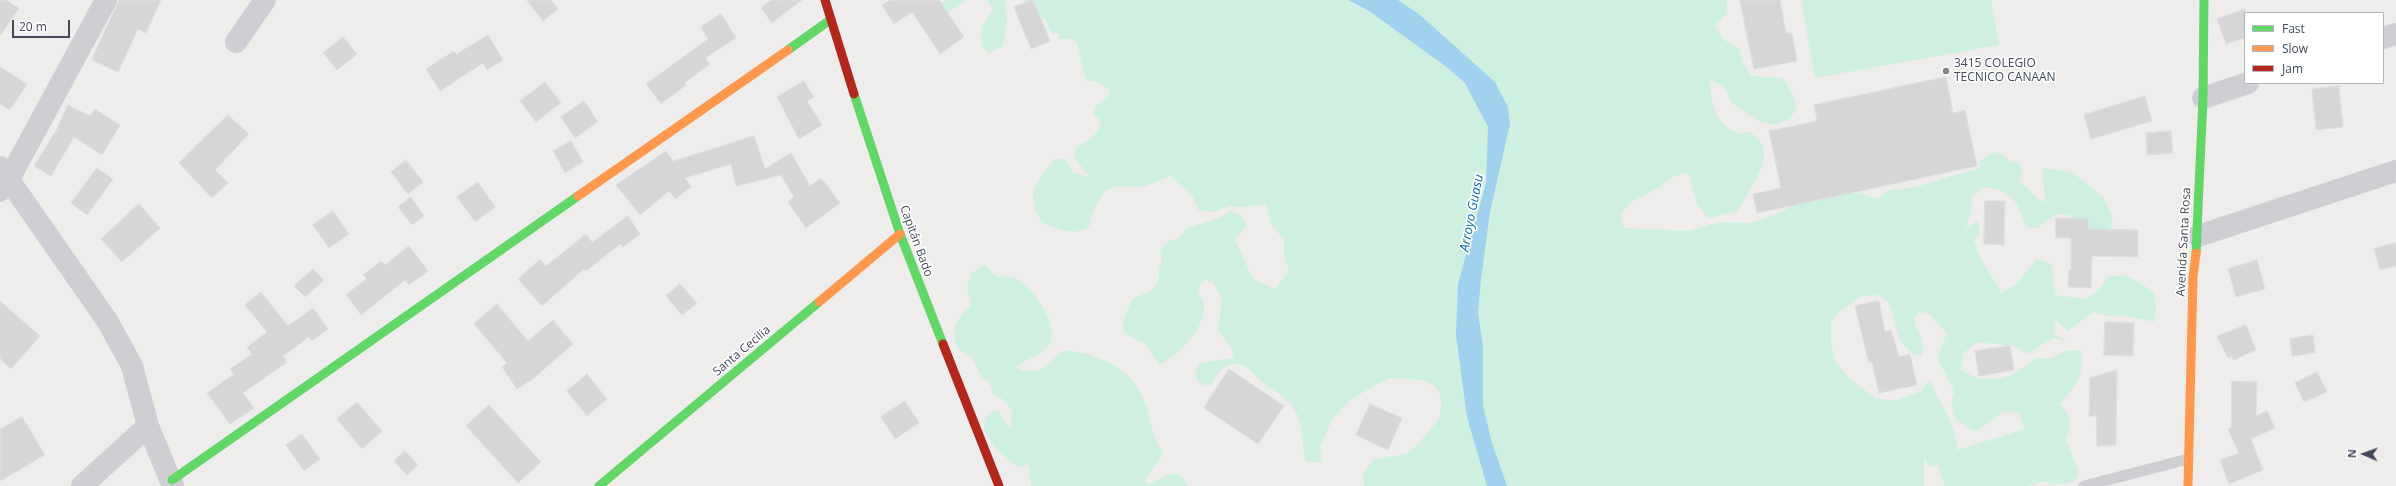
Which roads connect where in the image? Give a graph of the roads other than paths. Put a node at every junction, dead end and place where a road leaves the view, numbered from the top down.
1 (106, 0) edge
2 (265, 0) edge
3 (825, 0) edge
4 (2204, 0) edge
5 (830, 20) junction
6 (2396, 34) edge
7 (2384, 38) edge
8 (236, 42) dead end
9 (2245, 84) edge
10 (2203, 98) junction
11 (2396, 172) edge
12 (3, 180) edge
13 (900, 234) junction
14 (2198, 236) junction
15 (148, 426) junction
16 (2188, 459) junction
17 (172, 483) edge
18 (82, 486) edge
19 (599, 486) edge
20 (999, 486) edge
21 (2084, 486) edge
22 (2188, 486) edge

1 - 12 street
2 - 8 street
3 - 5 street, Capitán Bado
4 - 10 street, Avenida Santa Rosa
5 - 13 street, Capitán Bado
5 - 17 street
6 - 7 street
9 - 10 street
10 - 14 street, Avenida Santa Rosa
11 - 14 street
12 - 15 street
13 - 19 street, Santa Cecilia
13 - 20 street, Capitán Bado
14 - 16 street, Avenida Santa Rosa
15 - 17 street
15 - 18 street
16 - 21 lane
16 - 22 street, Avenida Santa Rosa

